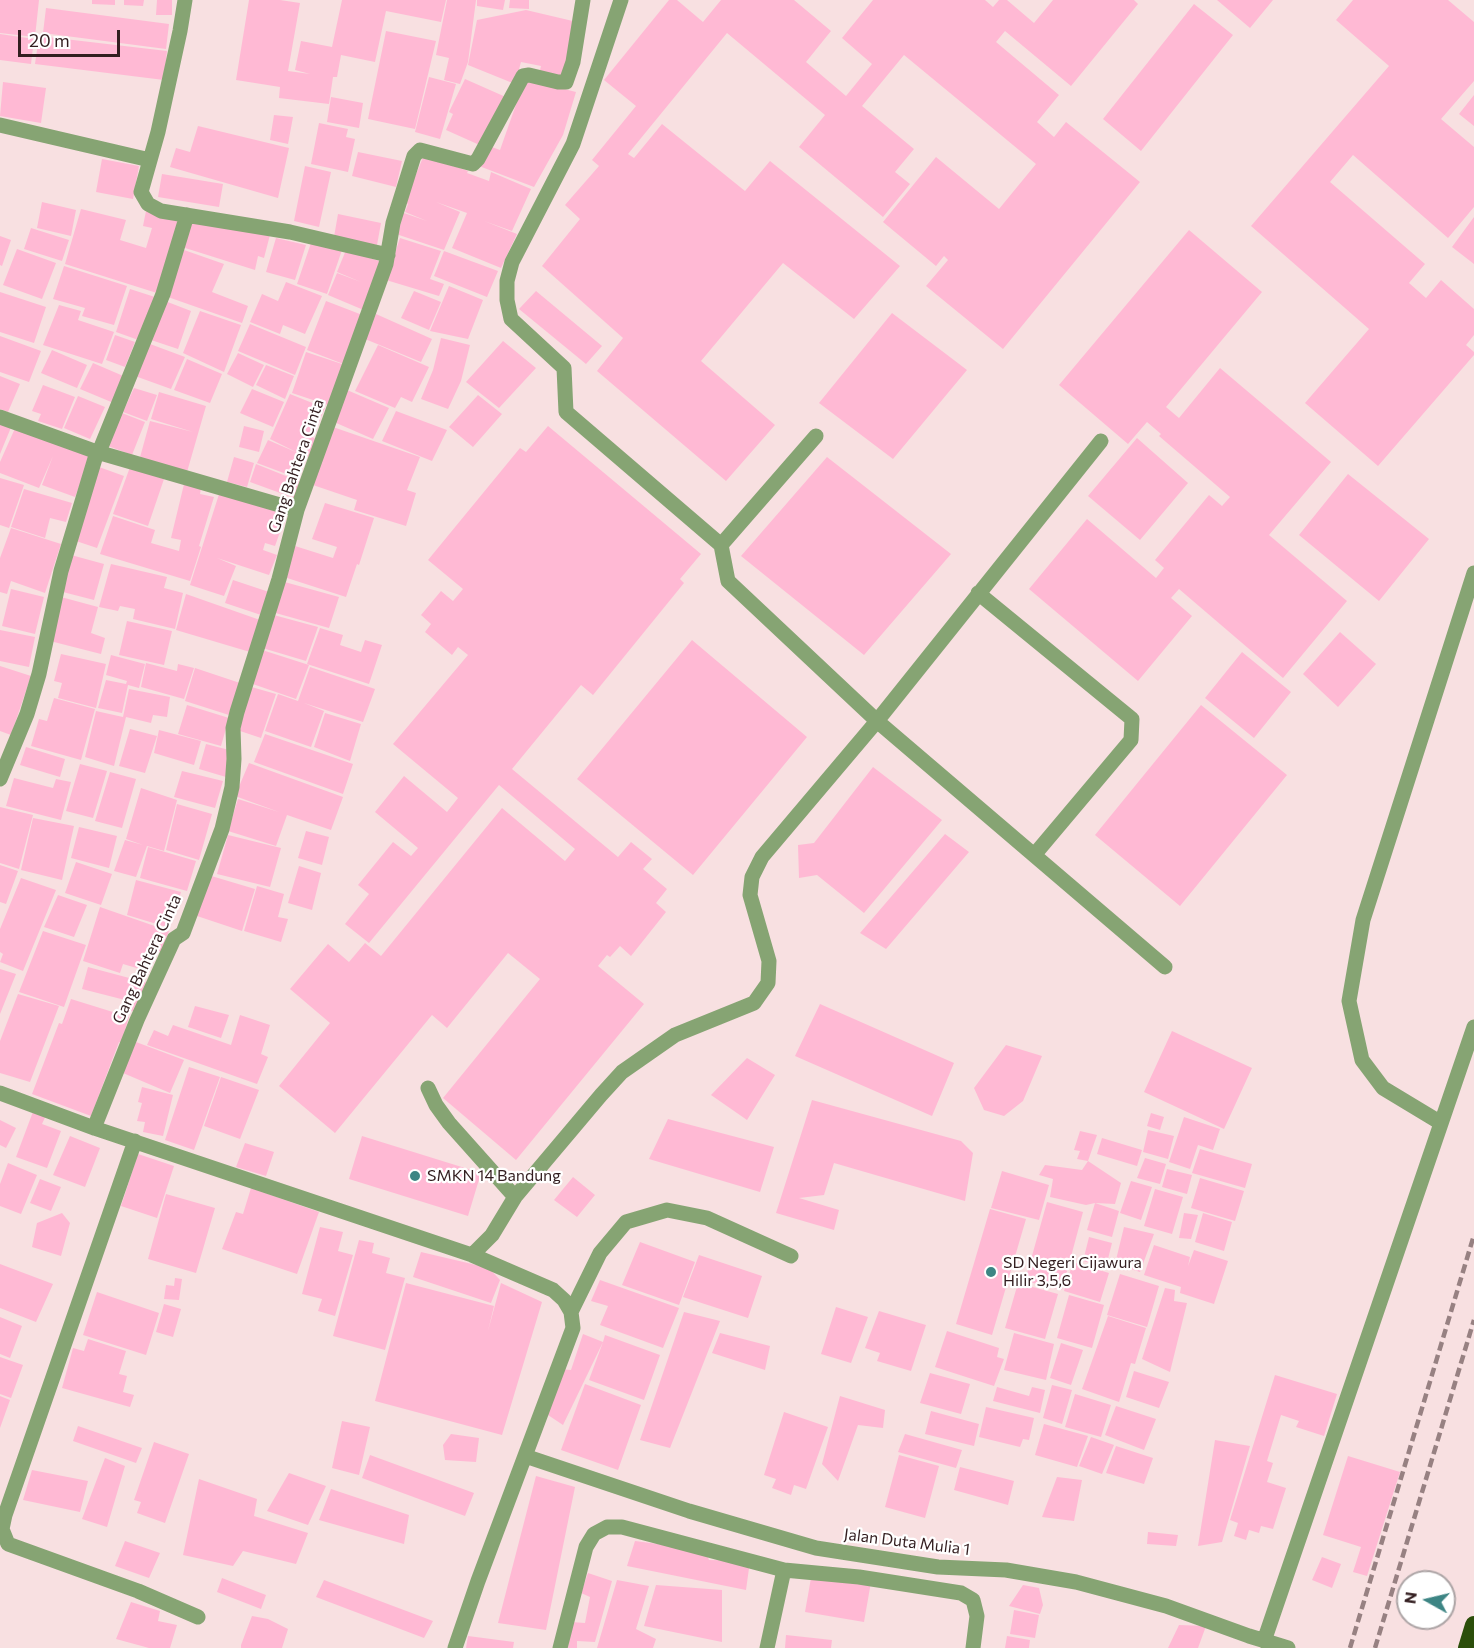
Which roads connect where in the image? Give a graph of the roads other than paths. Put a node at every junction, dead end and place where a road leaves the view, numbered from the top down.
1 (184, 0) edge
2 (584, 0) edge
3 (621, 0) edge
4 (0, 125) edge
5 (150, 160) junction
6 (186, 215) junction
7 (388, 255) junction
8 (0, 417) edge
9 (816, 436) dead end
10 (1101, 441) dead end
11 (97, 452) junction
12 (297, 510) junction
13 (722, 545) junction
14 (1474, 573) edge
15 (978, 593) junction
16 (877, 721) junction
17 (0, 779) edge
18 (1035, 855) junction
19 (1166, 967) dead end
20 (1474, 1027) edge
21 (428, 1088) dead end
22 (0, 1093) edge
23 (1441, 1123) junction
24 (94, 1128) junction
25 (135, 1141) junction
26 (515, 1197) junction
27 (472, 1255) junction
28 (791, 1256) dead end
29 (572, 1312) junction
30 (525, 1456) junction
31 (784, 1570) junction
32 (198, 1617) dead end
33 (1474, 1625) edge
34 (1264, 1641) junction
35 (455, 1648) edge
36 (560, 1648) edge
37 (767, 1648) edge
38 (973, 1648) edge
39 (1288, 1648) edge
40 (1467, 1648) edge

1 - 5 street
2 - 7 street, Gang Bahtera Cinta
3 - 13 street
4 - 5 street
5 - 6 street
6 - 7 street
6 - 11 street
7 - 12 street, Gang Bahtera Cinta
8 - 11 street
9 - 13 street
10 - 15 street
11 - 12 street
11 - 17 street
12 - 24 street, Gang Bahtera Cinta
13 - 16 street
14 - 23 street
15 - 16 street
15 - 18 street
16 - 18 street
16 - 26 street
18 - 19 street
20 - 23 street
21 - 26 street
22 - 24 street
23 - 34 street
24 - 25 street
25 - 27 street
25 - 32 street
26 - 27 street
27 - 29 street
28 - 29 street
29 - 30 street
30 - 34 street, Jalan Duta Mulia 1
30 - 35 street
31 - 36 street
31 - 37 street
31 - 38 street
33 - 40 highway
34 - 39 street, Jalan Duta Mulia 1

